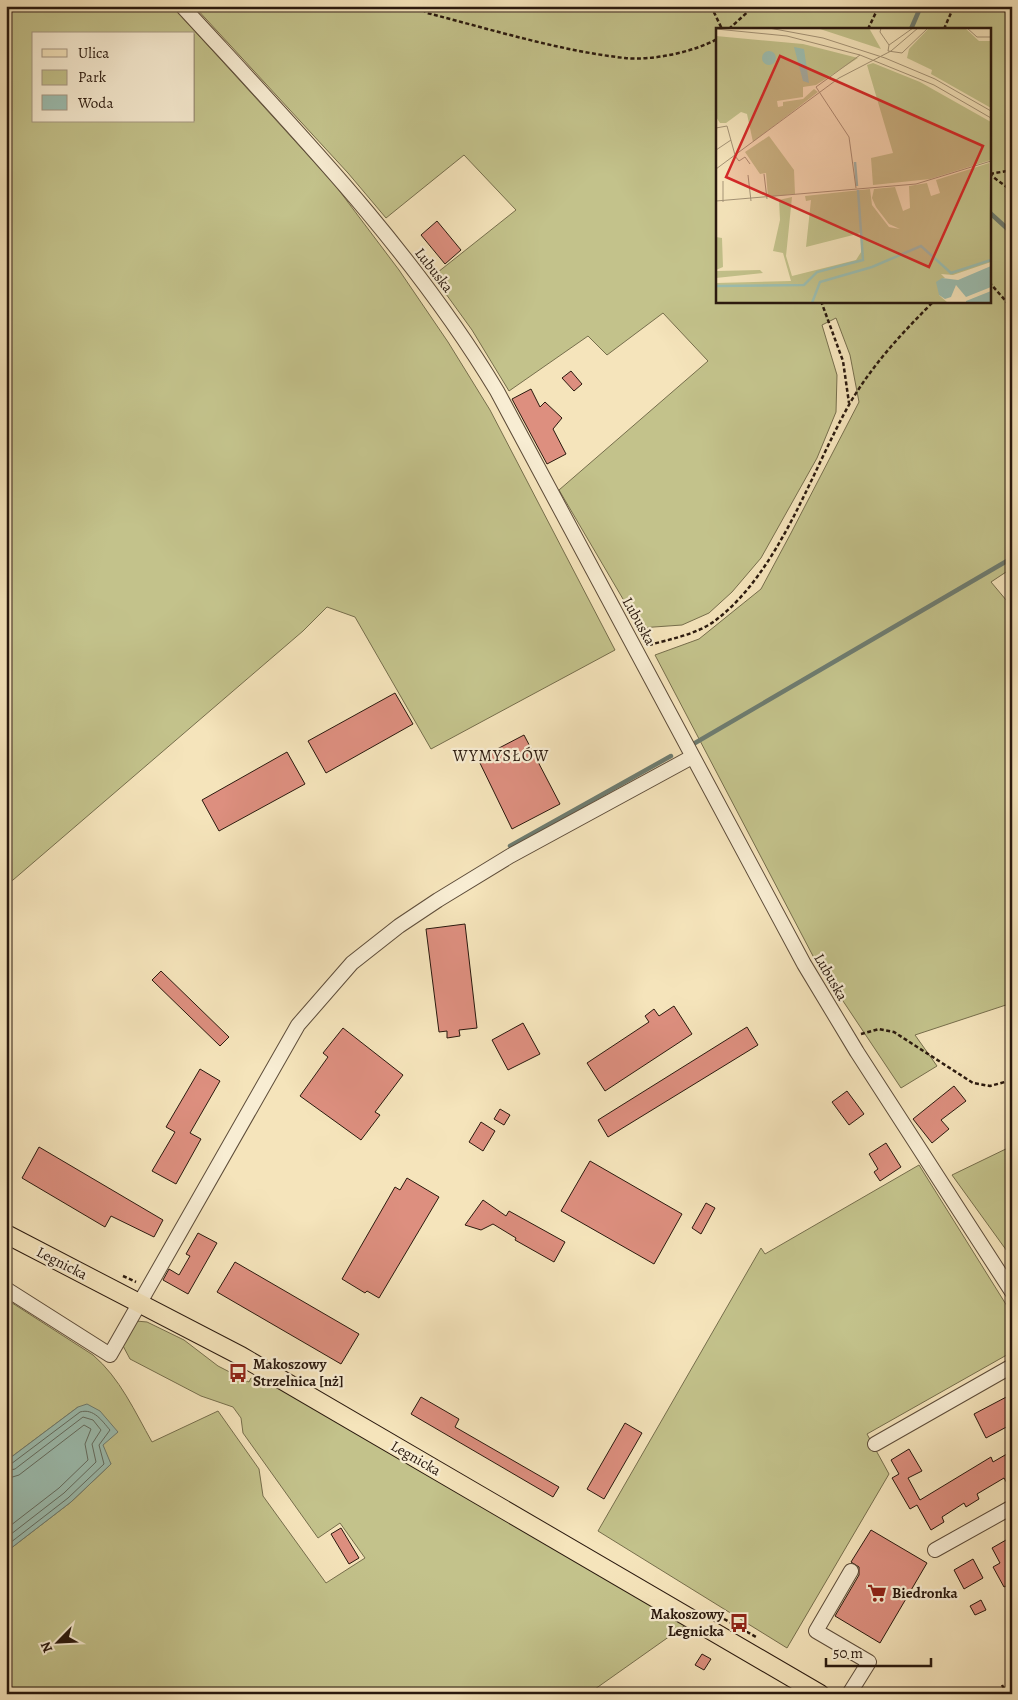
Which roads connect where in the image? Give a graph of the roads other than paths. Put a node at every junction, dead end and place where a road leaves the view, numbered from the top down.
1 (182, 6) edge
2 (692, 757) junction
3 (6, 1234) edge
4 (6, 1289) edge
5 (1012, 1292) edge
6 (138, 1302) junction
7 (1012, 1366) edge
8 (875, 1444) dead end
9 (1012, 1507) edge
10 (935, 1550) dead end
11 (851, 1571) dead end
12 (820, 1694) edge
13 (849, 1694) edge

1 - 2 street, Lubuska
2 - 5 street, Lubuska
2 - 6 street
3 - 6 main road, Legnicka
4 - 6 street
6 - 12 main road, Legnicka
7 - 8 street
9 - 10 street
11 - 13 street

